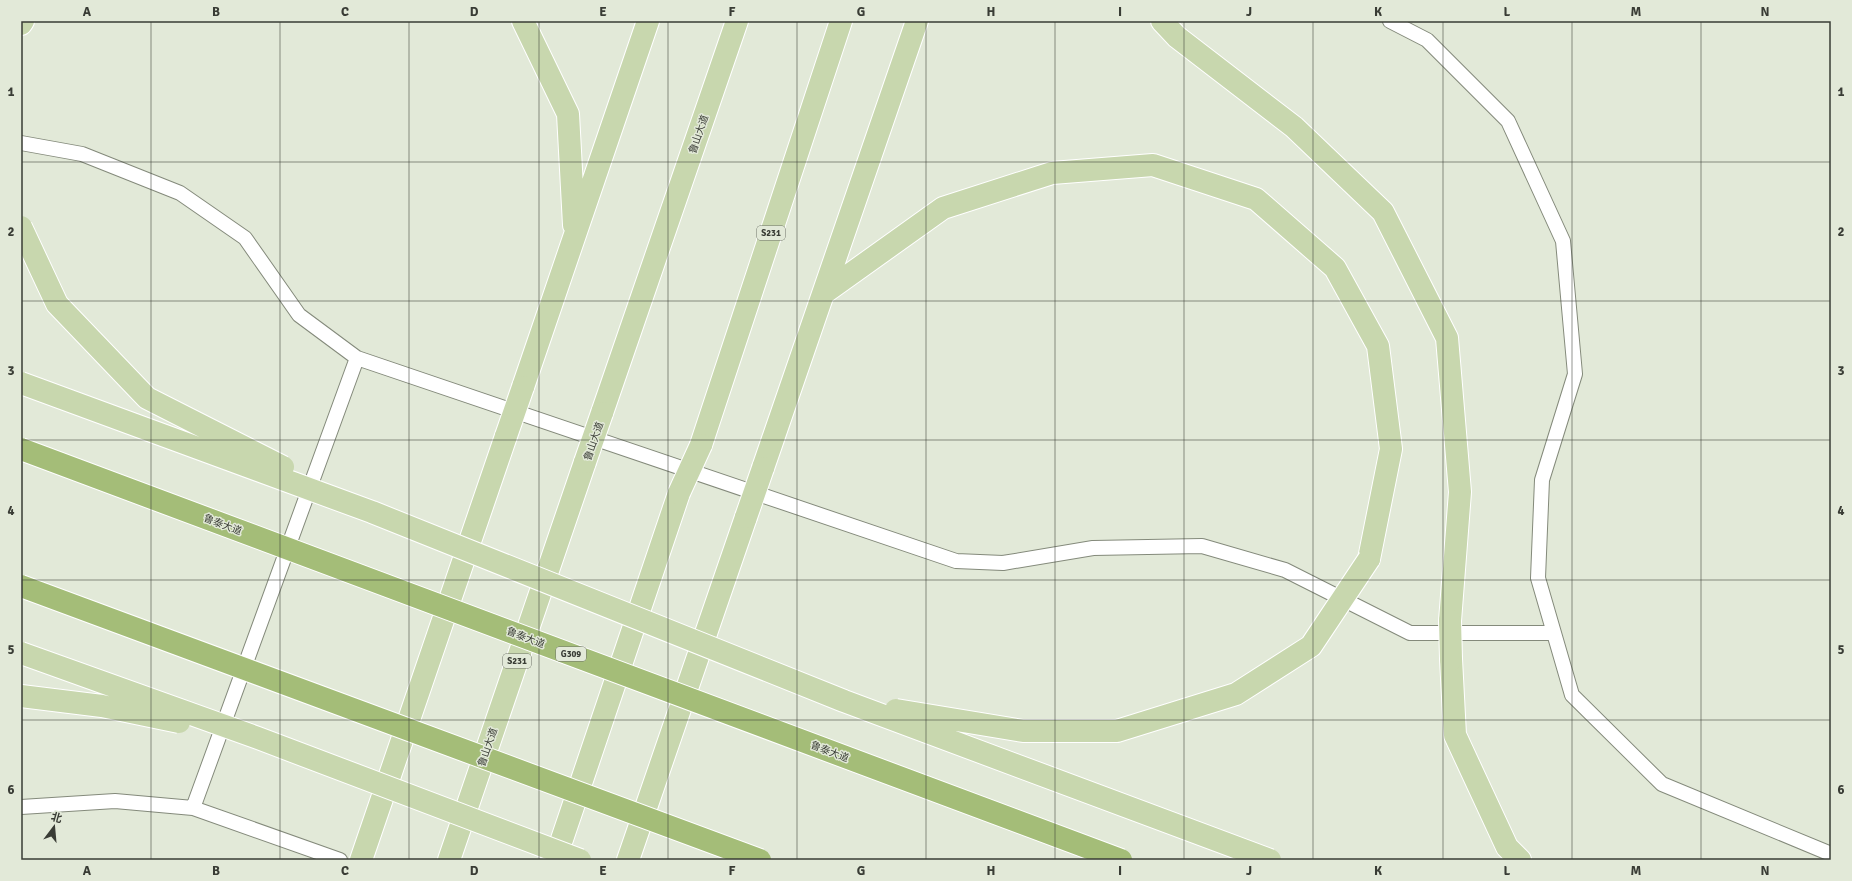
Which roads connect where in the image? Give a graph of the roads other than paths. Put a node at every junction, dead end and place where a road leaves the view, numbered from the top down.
1 (23, 21) edge
2 (523, 21) edge
3 (648, 21) edge
4 (737, 21) edge
5 (841, 21) edge
6 (918, 21) edge
7 (1162, 21) edge
8 (1390, 21) edge
9 (21, 24) edge
10 (21, 144) edge
11 (21, 228) edge
12 (575, 235) junction
13 (824, 293) junction
14 (357, 358) junction
15 (21, 383) edge
16 (21, 449) edge
17 (372, 512) junction
18 (21, 586) edge
19 (1554, 633) junction
20 (21, 654) edge
21 (21, 696) edge
22 (844, 701) junction
23 (258, 738) junction
24 (21, 807) edge
25 (193, 808) junction
26 (363, 853) edge
27 (1831, 854) edge
28 (340, 860) edge
29 (448, 860) edge
30 (555, 860) edge
31 (580, 860) edge
32 (628, 860) edge
33 (760, 860) edge
34 (1121, 860) edge
35 (1270, 860) edge
36 (1520, 860) edge

1 - 9 main road
2 - 12 main road
3 - 12 main road
4 - 29 main road, 鲁山大道 / S231, bridge
5 - 30 main road, S231, bridge
6 - 13 main road
7 - 36 main road, bridge
8 - 19 lane
10 - 14 lane
11 - 17 main road, bridge
12 - 26 main road, bridge
13 - 22 main road, bridge
13 - 32 main road, bridge
14 - 19 lane
14 - 25 lane
15 - 17 main road, bridge
16 - 34 highway, 鲁泰大道 / G309, bridge
17 - 22 main road, bridge
18 - 33 highway, bridge
19 - 27 lane
20 - 23 main road, bridge
21 - 23 main road, bridge
22 - 35 main road, bridge
23 - 31 main road, bridge
24 - 25 lane
25 - 28 lane

